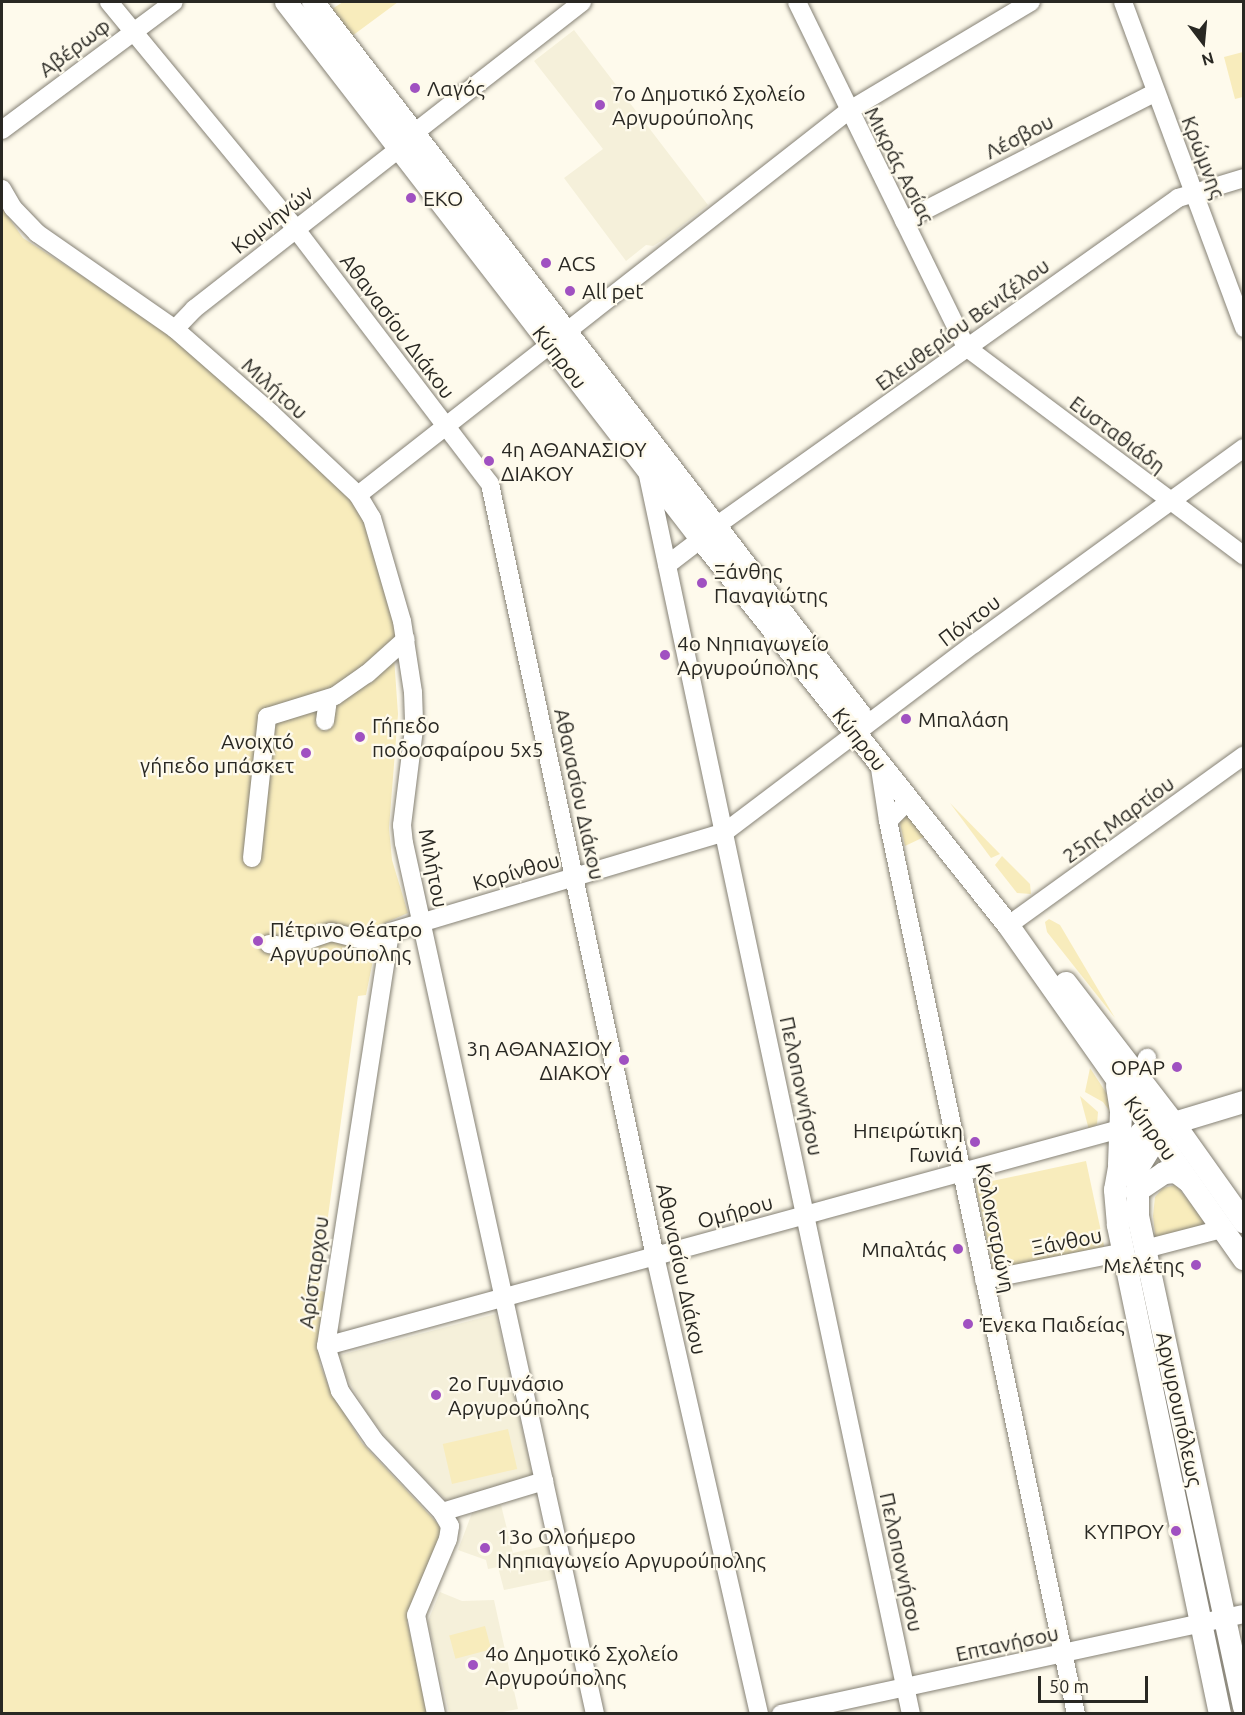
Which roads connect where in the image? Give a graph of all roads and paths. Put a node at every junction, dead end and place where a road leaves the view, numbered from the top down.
1 (109, 2) edge
2 (174, 2) edge
3 (286, 2) edge
4 (313, 2) edge
5 (582, 2) edge
6 (796, 2) edge
7 (1031, 2) edge
8 (1123, 2) edge
9 (135, 31) junction
10 (1155, 92) junction
11 (848, 111) junction
12 (2, 129) edge
13 (407, 141) junction
14 (1244, 178) edge
15 (2, 189) edge
16 (1193, 191) junction
17 (904, 221) junction
18 (295, 228) junction
19 (1243, 324) edge
20 (175, 329) junction
21 (560, 340) junction
22 (966, 347) junction
23 (446, 426) junction
24 (1244, 448) edge
25 (647, 469) junction
26 (358, 495) junction
27 (1170, 501) junction
28 (708, 533) junction
29 (1244, 556) edge
30 (667, 565) junction
31 (406, 639) junction
32 (328, 699) junction
33 (325, 721) dead end
34 (862, 729) junction
35 (1244, 755) edge
36 (879, 762) junction
37 (908, 801) junction
38 (888, 821) junction
39 (725, 831) junction
40 (252, 858) dead end
41 (575, 878) junction
42 (1017, 918) junction
43 (421, 922) junction
44 (386, 941) junction
45 (269, 945) dead end
46 (1110, 1071) junction
47 (1244, 1102) edge
48 (1160, 1128) junction
49 (1120, 1129) junction
50 (1119, 1168) junction
51 (962, 1172) junction
52 (1188, 1181) junction
53 (1136, 1192) junction
54 (806, 1215) junction
55 (1233, 1225) edge
56 (1135, 1251) junction
57 (655, 1256) junction
58 (1244, 1259) edge
59 (984, 1280) junction
60 (504, 1297) junction
61 (326, 1346) junction
62 (544, 1481) junction
63 (442, 1512) junction
64 (1239, 1615) edge
65 (1201, 1624) junction
66 (1063, 1654) junction
67 (905, 1687) junction
68 (1244, 1707) edge
69 (436, 1713) edge
70 (595, 1713) edge
71 (759, 1713) edge
72 (781, 1713) edge
73 (911, 1713) edge
74 (1076, 1713) edge
75 (1220, 1713) edge

1 - 9 street, Αθανασίου Διάκου
2 - 9 street, Αβέρωφ
3 - 13 main road, Κύπρου
4 - 13 main road, Κύπρου
5 - 13 street, Κομνηνών
6 - 11 street, Μικράς Ασίας
7 - 11 street
8 - 10 street, Κρώμνης
9 - 12 street, Αβέρωφ
9 - 18 street, Αθανασίου Διάκου
10 - 16 street, Κρώμνης
10 - 17 street, Λέσβου
11 - 17 street, Μικράς Ασίας
11 - 21 street
13 - 18 street, Κομνηνών
13 - 21 main road, Κύπρου
14 - 16 street, Ελευθερίου Βενιζέλου
15 - 20 street, Μιλήτου
16 - 19 street, Κρώμνης
16 - 22 street, Ελευθερίου Βενιζέλου
17 - 22 street, Μικράς Ασίας
18 - 20 street, Κομνηνών
18 - 23 street, Αθανασίου Διάκου
20 - 26 street, Μιλήτου
21 - 23 street
21 - 25 main road, Κύπρου
21 - 28 main road, Κύπρου
22 - 27 street, Ευσταθιάδη
22 - 28 street, Ελευθερίου Βενιζέλου
23 - 26 street
23 - 41 street, Αθανασίου Διάκου
24 - 27 street, Πόντου
25 - 28 main road, Κύπρου
25 - 30 street, Πελοποννήσου
26 - 31 street, Μιλήτου
27 - 29 street, Ευσταθιάδη
27 - 34 street, Πόντου
28 - 30 street, Ελευθερίου Βενιζέλου
28 - 34 main road, Κύπρου
30 - 39 street, Πελοποννήσου
31 - 32 street
31 - 43 street, Μιλήτου
32 - 33 street
32 - 40 street
34 - 36 main road, Κύπρου
34 - 39 street, Πόντου
34 - 42 main road, Κύπρου
35 - 42 street, 25ης Μαρτίου
36 - 37 main road, Κύπρου
36 - 38 street, Κολοκοτρώνη
37 - 38 street
37 - 46 main road, Κύπρου
38 - 51 street, Κολοκοτρώνη
39 - 41 street, Κορίνθου
39 - 54 street, Πελοποννήσου
41 - 43 street, Κορίνθου
41 - 57 street, Αθανασίου Διάκου
42 - 48 main road, Κύπρου
43 - 44 street
43 - 60 street, Μιλήτου
44 - 45 street
44 - 61 street, Αρίσταρχου
46 - 48 main road, Κύπρου
46 - 49 main road
47 - 48 main road
48 - 50 main road, Αργυρουπόλεως
48 - 52 main road, Κύπρου
48 - 53 main road, Αργυρουπόλεως
48 - 55 main road, Κύπρου
49 - 50 main road
49 - 51 street, Ομήρου
50 - 56 main road, Αργυρουπόλεως
51 - 54 street, Ομήρου
51 - 59 street, Κολοκοτρώνη
52 - 53 main road
52 - 55 main road, Κύπρου
53 - 56 main road, Αργυρουπόλεως
54 - 57 street, Ομήρου
54 - 67 street, Πελοποννήσου
55 - 56 street, Ξάνθου
55 - 58 main road, Κύπρου
56 - 59 street, Ξάνθου
56 - 64 main road, Αργυρουπόλεως
56 - 65 main road, Αργυρουπόλεως
57 - 60 street, Ομήρου
57 - 71 street, Αθανασίου Διάκου
59 - 66 street, Κολοκοτρώνη
60 - 61 street, Ομήρου
60 - 62 street, Μιλήτου
61 - 63 street, Αρίσταρχου
62 - 63 street
62 - 70 street, Μιλήτου
63 - 69 street
64 - 65 street, Επτανήσου
64 - 68 main road, Αργυρουπόλεως
65 - 66 street, Επτανήσου
65 - 75 main road, Αργυρουπόλεως
66 - 67 street, Επτανήσου
66 - 74 street, Κολοκοτρώνη
67 - 72 street, Επτανήσου
67 - 73 street, Πελοποννήσου

